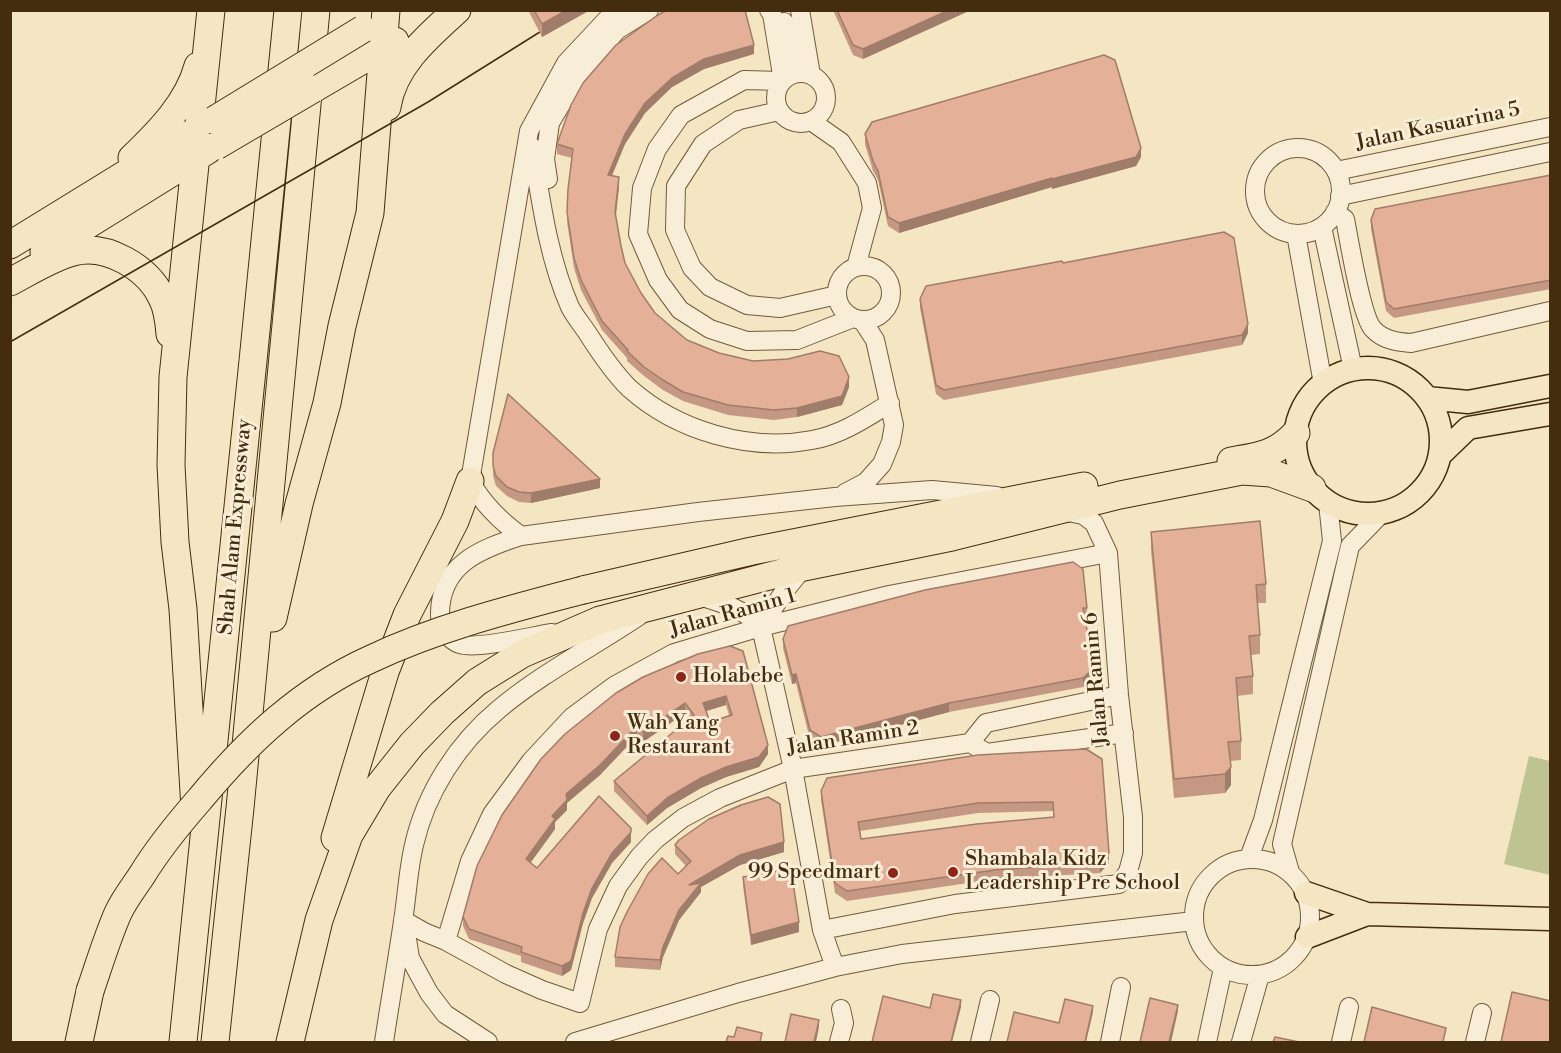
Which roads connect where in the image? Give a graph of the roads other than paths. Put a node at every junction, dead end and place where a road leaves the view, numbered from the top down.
1 (288, 10) edge
2 (316, 10) edge
3 (452, 10) edge
4 (457, 10) edge
5 (621, 10) edge
6 (649, 10) edge
7 (769, 10) edge
8 (782, 10) edge
9 (800, 10) edge
10 (211, 15) edge
11 (382, 17) edge
12 (376, 52) junction
13 (796, 76) junction
14 (779, 111) junction
15 (810, 121) junction
16 (1551, 127) edge
17 (529, 130) junction
18 (207, 138) junction
19 (1551, 152) edge
20 (1335, 171) junction
21 (102, 189) junction
22 (1338, 204) junction
23 (369, 213) junction
24 (1322, 227) junction
25 (1296, 234) junction
26 (10, 245) edge
27 (856, 267) junction
28 (559, 271) junction
29 (10, 274) edge
30 (10, 282) edge
31 (837, 295) junction
32 (1551, 311) edge
33 (858, 319) junction
34 (1353, 369) junction
35 (173, 377) junction
36 (1323, 384) junction
37 (1551, 386) edge
38 (1427, 398) junction
39 (890, 403) junction
40 (1551, 414) edge
41 (1296, 432) junction
42 (1440, 455) junction
43 (470, 481) junction
44 (1320, 496) junction
45 (836, 497) junction
46 (1017, 498) junction
47 (1058, 510) junction
48 (1383, 513) junction
49 (521, 536) junction
50 (1108, 554) junction
51 (804, 567) junction
52 (699, 596) junction
53 (650, 608) junction
54 (761, 627) junction
55 (578, 628) junction
56 (1119, 695) junction
57 (1124, 733) junction
58 (970, 743) junction
59 (793, 769) junction
60 (240, 808) junction
61 (1249, 858) junction
62 (1290, 872) junction
63 (1306, 893) junction
64 (1367, 914) junction
65 (197, 916) junction
66 (1551, 919) edge
67 (319, 920) junction
68 (403, 920) junction
69 (1194, 921) junction
70 (822, 930) junction
71 (1307, 938) junction
72 (446, 941) junction
73 (835, 967) junction
74 (1223, 968) junction
75 (1260, 975) junction
76 (1121, 987) dead end
77 (990, 1000) dead end
78 (1349, 1007) dead end
79 (842, 1009) dead end
80 (1482, 1013) dead end
81 (79, 1042) edge
82 (183, 1042) edge
83 (215, 1042) edge
84 (290, 1042) edge
85 (384, 1042) edge
86 (488, 1042) edge
87 (576, 1042) edge
88 (839, 1042) edge
89 (980, 1042) edge
90 (1110, 1042) edge
91 (1208, 1042) edge
92 (1241, 1042) edge
93 (1341, 1042) edge
94 (1475, 1042) edge

1 - 65 highway, Shah Alam Expressway
2 - 60 highway, Shah Alam Expressway
3 - 12 highway
4 - 23 highway
5 - 17 street
6 - 28 street
7 - 13 street
8 - 13 street
9 - 13 street
10 - 18 highway
10 - 21 highway
11 - 12 highway
11 - 18 highway, bridge
12 - 18 highway, bridge
12 - 23 highway
13 - 14 street
13 - 15 street
13 - 33 street
14 - 15 street
14 - 31 street
15 - 27 street
16 - 20 street, Jalan Kasuarina 5
17 - 28 street
17 - 43 street
18 - 21 highway
18 - 29 highway
18 - 35 highway
19 - 22 street
20 - 22 street
20 - 25 street
21 - 26 highway
22 - 24 street
22 - 32 street
23 - 60 highway
24 - 25 street
24 - 34 street
25 - 36 street
27 - 31 street
27 - 33 street
28 - 39 street
30 - 35 highway
31 - 33 street
33 - 39 street
34 - 36 main road
34 - 38 main road
35 - 65 highway
36 - 41 main road
37 - 38 main road
38 - 42 main road
39 - 45 street
40 - 42 main road
41 - 44 main road
41 - 46 highway
42 - 48 main road
43 - 49 street
43 - 67 highway
44 - 47 highway
44 - 48 main road
44 - 61 street
45 - 46 street
45 - 49 street
46 - 81 highway, bridge
47 - 50 street, Jalan Ramin 6
47 - 51 highway
48 - 62 street
49 - 55 street
50 - 54 street, Jalan Ramin 1
50 - 56 street, Jalan Ramin 6
51 - 52 highway
51 - 54 street
52 - 53 highway
52 - 54 street
53 - 55 highway
53 - 68 street
54 - 59 street
54 - 72 street, Jalan Ramin 1
55 - 67 highway
56 - 57 street, Jalan Ramin 6
56 - 58 street
57 - 58 street, Jalan Ramin 2
57 - 70 street, Jalan Ramin 6
58 - 59 street, Jalan Ramin 2
59 - 70 street
59 - 72 street, Jalan Ramin 2
60 - 83 highway, Shah Alam Expressway
61 - 62 street
61 - 69 street
62 - 63 street
63 - 64 main road
63 - 71 street
64 - 66 main road
64 - 71 main road
65 - 82 highway, Shah Alam Expressway
67 - 84 highway
68 - 72 street
68 - 85 street
68 - 86 street
69 - 73 street
69 - 74 street
70 - 73 street
71 - 75 street
73 - 87 street
74 - 75 street
74 - 91 street
75 - 92 street
76 - 90 street
77 - 89 street
78 - 93 street
79 - 88 street
80 - 94 street

